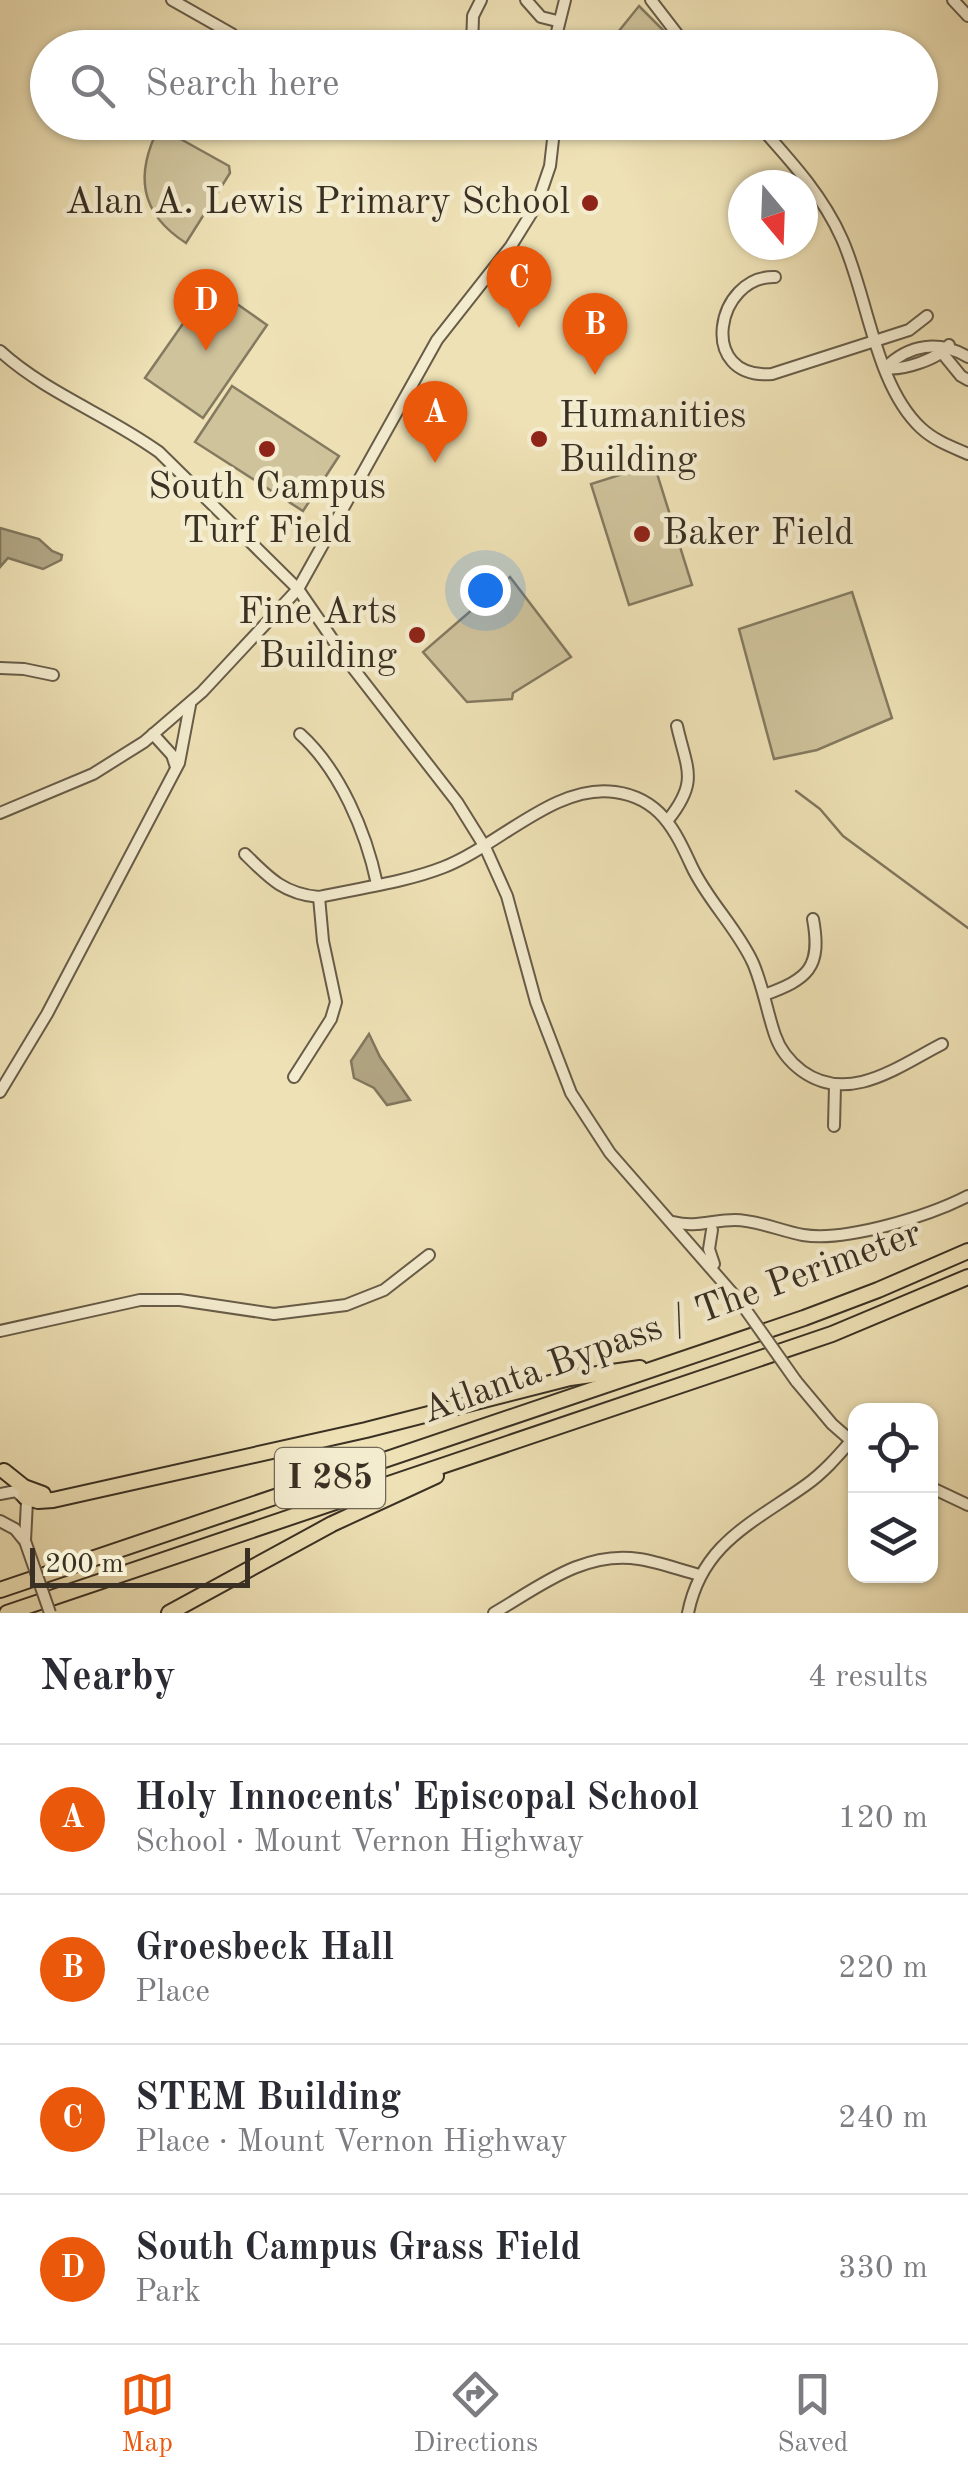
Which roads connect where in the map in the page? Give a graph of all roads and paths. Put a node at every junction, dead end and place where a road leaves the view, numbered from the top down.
1 (172, 0) edge
2 (481, 0) edge
3 (526, 0) edge
4 (564, 0) edge
5 (953, 0) edge
6 (653, 1) edge
7 (968, 16) edge
8 (557, 21) junction
9 (225, 30) edge
10 (473, 30) edge
11 (556, 30) edge
12 (675, 30) edge
13 (554, 140) edge
14 (772, 140) edge
15 (775, 277) dead end
16 (927, 316) dead end
17 (877, 341) junction
18 (946, 350) junction
19 (0, 351) edge
20 (968, 357) edge
21 (885, 368) junction
22 (968, 380) edge
23 (968, 454) edge
24 (298, 589) junction
25 (0, 668) edge
26 (54, 676) dead end
27 (190, 704) junction
28 (676, 726) dead end
29 (153, 734) junction
30 (300, 734) dead end
31 (176, 768) junction
32 (0, 796) edge
33 (3, 812) edge
34 (668, 820) junction
35 (484, 846) junction
36 (245, 854) dead end
37 (377, 884) junction
38 (319, 896) junction
39 (813, 919) dead end
40 (764, 995) junction
41 (942, 1044) dead end
42 (294, 1077) dead end
43 (835, 1085) junction
44 (0, 1092) edge
45 (834, 1126) dead end
46 (968, 1196) edge
47 (725, 1221) junction
48 (672, 1222) junction
49 (712, 1230) junction
50 (692, 1244) junction
51 (968, 1251) edge
52 (428, 1255) dead end
53 (722, 1278) junction
54 (968, 1278) edge
55 (0, 1331) edge
56 (660, 1366) junction
57 (848, 1438) edge
58 (495, 1448) junction
59 (848, 1448) edge
60 (2, 1468) edge
61 (938, 1492) edge
62 (0, 1494) edge
63 (20, 1494) junction
64 (68, 1497) junction
65 (968, 1506) edge
66 (5, 1524) edge
67 (25, 1541) junction
68 (700, 1575) junction
69 (0, 1590) edge
70 (7, 1613) edge
71 (50, 1613) edge
72 (170, 1613) edge
73 (494, 1613) edge
74 (688, 1613) edge

1 - 9 street
2 - 10 street
3 - 8 street
4 - 8 street
5 - 7 street
6 - 12 street
8 - 11 street
13 - 24 street
14 - 17 street
15 - 17 street
16 - 17 street
17 - 21 street
18 - 20 street
18 - 21 street
18 - 22 street
19 - 24 street
21 - 23 street
24 - 27 street
24 - 35 street
25 - 26 street
27 - 29 street
27 - 31 street
28 - 34 street
29 - 31 street
29 - 33 street
30 - 37 street
31 - 44 street
32 - 33 street
34 - 35 street
34 - 40 street
35 - 37 street
35 - 48 street
36 - 38 street
37 - 38 street
38 - 42 street
39 - 40 street
40 - 43 street
41 - 43 street
43 - 45 street
46 - 47 street
47 - 48 street
47 - 49 street
48 - 50 street
49 - 50 street
49 - 53 street
50 - 53 street
51 - 56 highway, Atlanta Bypass / The Perimeter / I 285
52 - 55 street
53 - 57 street, bridge
54 - 58 highway, Atlanta Bypass / The Perimeter / I 285
56 - 64 highway
56 - 69 highway, Atlanta Bypass / The Perimeter / I 285
58 - 70 highway, Atlanta Bypass / The Perimeter / I 285
58 - 72 highway
59 - 68 street
60 - 63 street
60 - 64 highway
61 - 65 street
62 - 63 street
63 - 64 highway
63 - 67 street
66 - 67 street
67 - 71 street, bridge
68 - 73 street
68 - 74 street

